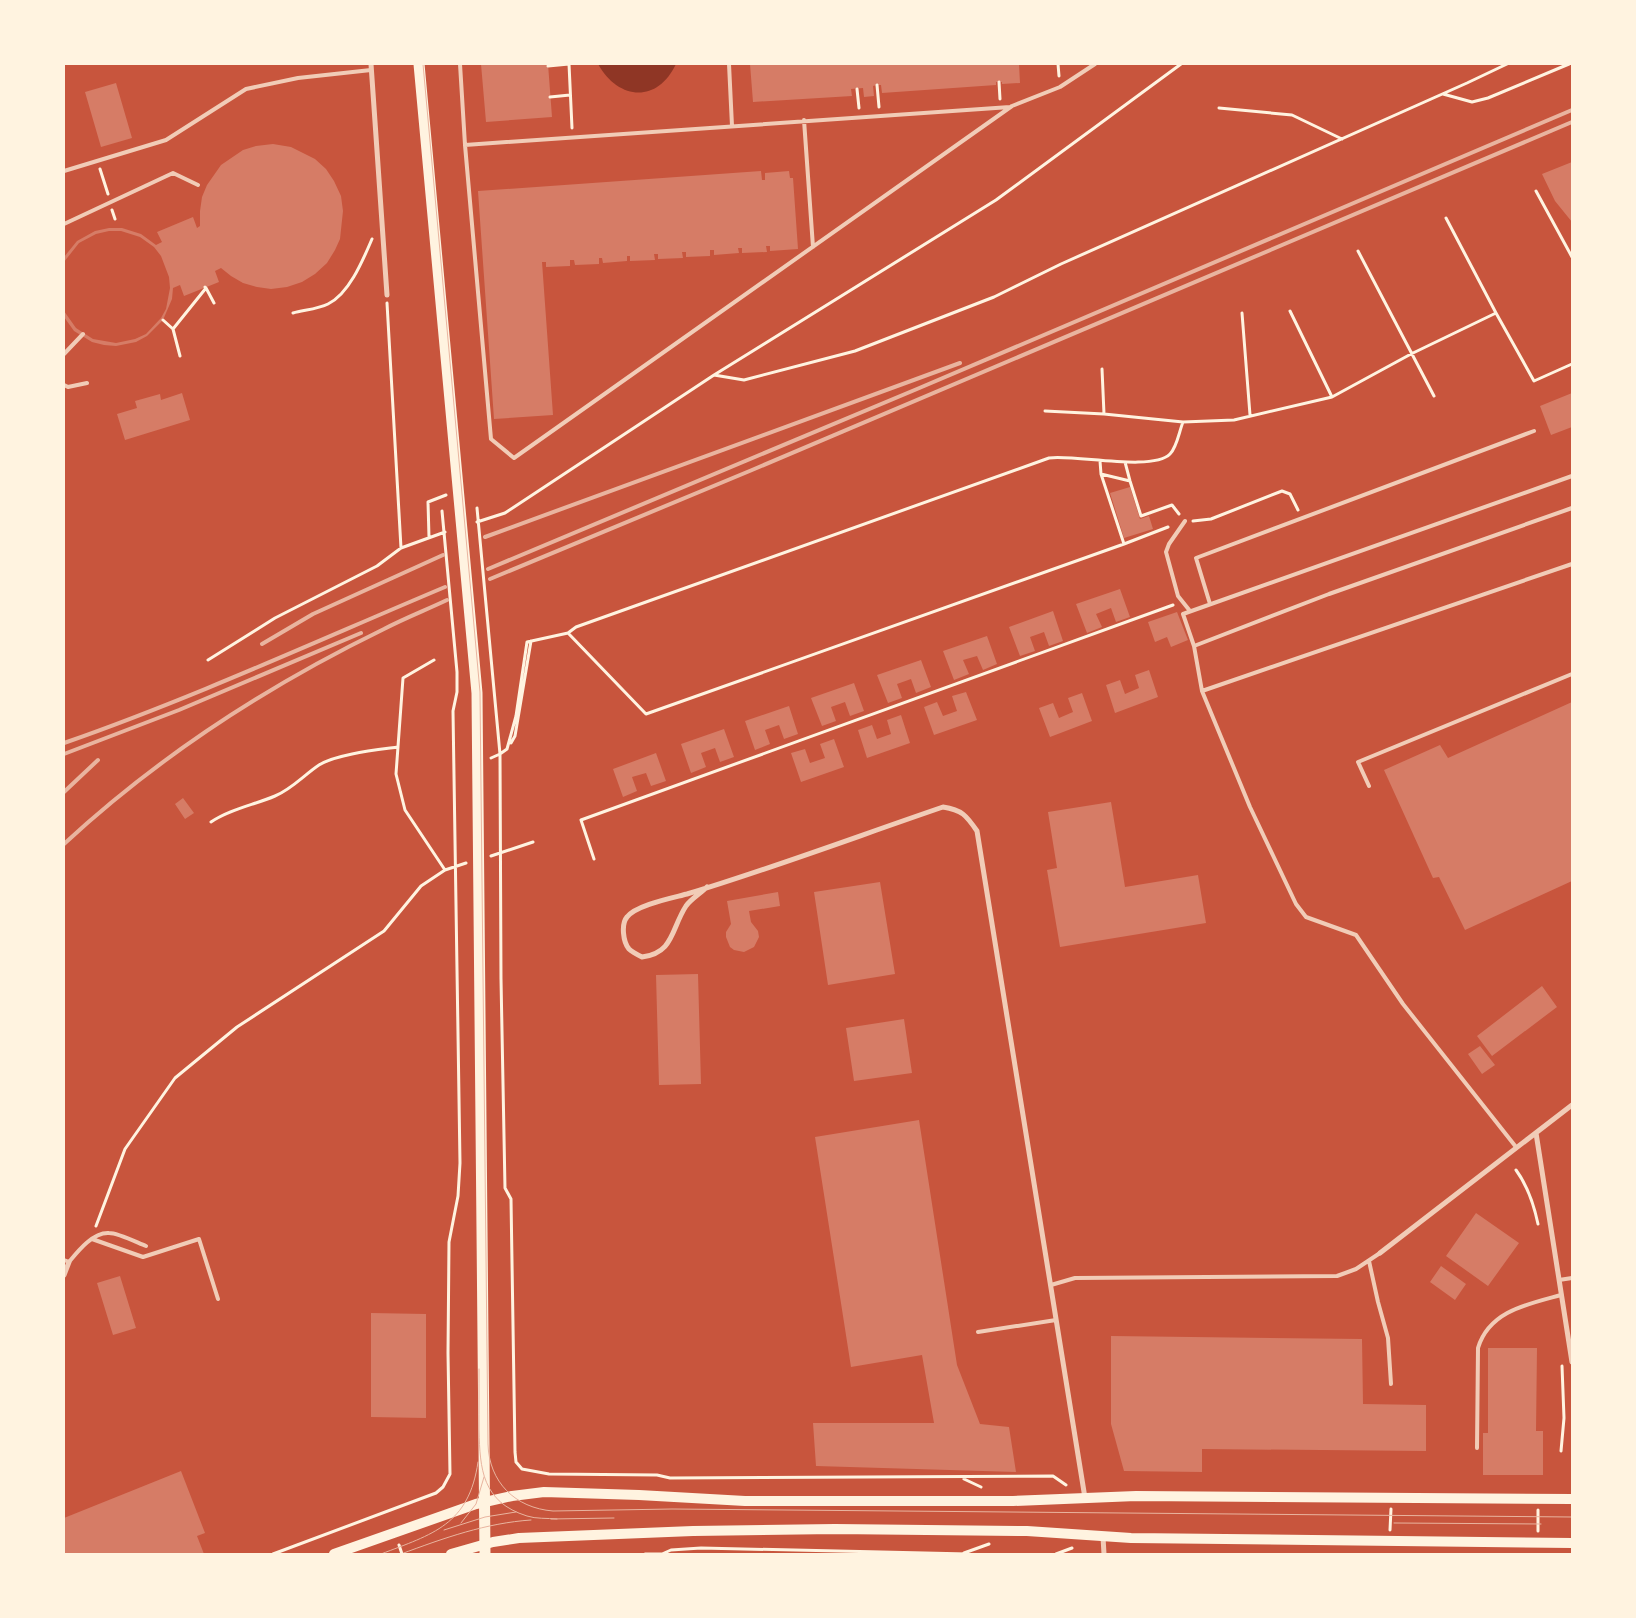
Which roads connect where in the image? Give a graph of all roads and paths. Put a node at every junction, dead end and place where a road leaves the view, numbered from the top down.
1 (371, 64) edge
2 (419, 64) edge
3 (460, 64) edge
4 (569, 64) edge
5 (729, 64) edge
6 (1095, 64) edge
7 (1181, 64) edge
8 (1507, 64) edge
9 (1569, 64) edge
10 (548, 66) dead end
11 (371, 70) junction
12 (999, 82) dead end
13 (877, 86) dead end
14 (857, 89) dead end
15 (1442, 94) junction
16 (570, 95) junction
17 (1000, 95) dead end
18 (550, 97) dead end
19 (1012, 106) junction
20 (1219, 108) dead end
21 (879, 115) junction
22 (859, 116) junction
23 (804, 120) junction
24 (732, 126) junction
25 (573, 137) junction
26 (1342, 139) junction
27 (465, 145) junction
28 (98, 162) junction
29 (64, 171) edge
30 (198, 185) dead end
31 (1536, 191) dead end
32 (110, 202) junction
33 (1446, 218) dead end
34 (115, 219) dead end
35 (64, 224) edge
36 (373, 237) dead end
37 (813, 247) junction
38 (1358, 251) dead end
39 (1572, 257) edge
40 (386, 295) joint
41 (214, 303) dead end
42 (1290, 311) dead end
43 (293, 313) dead end
44 (1242, 313) dead end
45 (1496, 313) junction
46 (164, 320) dead end
47 (173, 329) junction
48 (83, 334) dead end
49 (64, 354) edge
50 (1411, 354) junction
51 (180, 356) dead end
52 (1572, 364) edge
53 (1102, 369) dead end
54 (714, 375) junction
55 (86, 384) dead end
56 (64, 385) edge
57 (1434, 396) dead end
58 (1332, 397) junction
59 (1045, 411) dead end
60 (1104, 414) junction
61 (1250, 415) junction
62 (1183, 422) junction
63 (1534, 431) dead end
64 (1100, 461) junction
65 (1125, 462) junction
66 (1101, 474) junction
67 (1572, 476) edge
68 (1130, 481) junction
69 (428, 502) dead end
70 (477, 508) dead end
71 (1572, 508) edge
72 (442, 511) dead end
73 (505, 513) dead end
74 (1301, 518) junction
75 (1185, 521) junction
76 (1124, 544) junction
77 (401, 548) junction
78 (1572, 564) edge
79 (1210, 604) junction
80 (1190, 611) junction
81 (1183, 614) junction
82 (568, 633) junction
83 (1194, 646) junction
84 (208, 660) dead end
85 (434, 660) dead end
86 (1572, 674) edge
87 (1202, 691) junction
88 (398, 747) junction
89 (500, 754) junction
90 (1369, 786) dead end
91 (211, 822) dead end
92 (534, 842) dead end
93 (489, 856) dead end
94 (594, 859) dead end
95 (472, 862) dead end
96 (445, 870) junction
97 (707, 887) junction
98 (1572, 1105) edge
99 (1536, 1133) junction
100 (1516, 1147) junction
101 (1516, 1170) dead end
102 (1538, 1226) dead end
103 (92, 1239) junction
104 (146, 1246) dead end
105 (1380, 1253) joint
106 (1370, 1260) junction
107 (66, 1261) edge
108 (64, 1275) edge
109 (1572, 1278) edge
110 (1559, 1280) junction
111 (1051, 1285) junction
112 (1561, 1295) junction
113 (218, 1298) dead end
114 (1056, 1320) junction
115 (978, 1332) dead end
116 (1572, 1362) edge
117 (1562, 1365) dead end
118 (1391, 1384) dead end
119 (1477, 1448) dead end
120 (1562, 1451) dead end
121 (1085, 1498) junction
122 (1391, 1498) junction
123 (1572, 1500) edge
124 (484, 1502) junction
125 (1538, 1507) dead end
126 (1103, 1536) junction
127 (1538, 1536) dead end
128 (397, 1540) dead end
129 (1390, 1540) junction
130 (1572, 1543) edge
131 (485, 1549) edge
132 (273, 1554) edge
133 (334, 1554) edge
134 (402, 1554) edge
135 (452, 1554) edge
136 (645, 1554) edge
137 (966, 1554) edge
138 (1104, 1554) edge

1 - 11 street
2 - 124 main road
3 - 27 lane
4 - 10 path
4 - 16 path
5 - 24 lane
6 - 19 lane
7 - 54 path
8 - 15 path
9 - 15 path
11 - 28 lane
11 - 40 street
12 - 17 path
13 - 21 path
14 - 22 path
15 - 26 path
16 - 18 path
16 - 25 path
19 - 21 lane
19 - 37 lane
20 - 26 path
21 - 22 lane
22 - 23 lane
23 - 24 lane
23 - 37 lane
24 - 25 lane
25 - 27 lane
26 - 54 path
27 - 37 lane
28 - 29 lane
28 - 32 path
30 - 32 lane
31 - 39 path
32 - 34 path
32 - 35 lane
33 - 45 path
36 - 43 path
38 - 50 path
40 - 77 path
41 - 47 path
42 - 58 path
44 - 61 path
45 - 50 path
45 - 52 path
46 - 47 path
47 - 51 path
48 - 49 lane
50 - 57 path
50 - 58 path
53 - 60 path
54 - 73 path
55 - 56 lane
58 - 61 path
59 - 60 path
60 - 62 path
61 - 62 path
62 - 65 path
63 - 74 lane
64 - 65 path
64 - 66 path
64 - 82 path
65 - 68 path
66 - 68 path
66 - 76 path
67 - 79 lane
68 - 75 path
69 - 77 path
70 - 89 path
71 - 83 lane
72 - 132 path
74 - 75 path
74 - 79 lane
75 - 76 path
75 - 80 lane
76 - 82 path
77 - 84 path
78 - 87 lane
79 - 80 lane
80 - 81 lane
81 - 83 lane
81 - 94 path
82 - 89 path
83 - 87 lane
85 - 88 path
86 - 90 lane
87 - 100 lane
88 - 91 path
88 - 96 path
89 - 121 path
92 - 93 path
95 - 96 path
96 - 103 path
97 - 97 street
97 - 111 street
98 - 99 street
99 - 100 street
99 - 110 street
100 - 105 street
101 - 102 path
103 - 104 lane
103 - 107 lane
103 - 113 lane
105 - 106 lane
106 - 111 lane
106 - 118 lane
107 - 108 street
109 - 110 lane
110 - 112 street
111 - 114 street
112 - 116 street
112 - 119 lane
114 - 115 lane
114 - 121 street
117 - 120 path
121 - 122 main road
121 - 124 main road
122 - 123 main road
122 - 129 path
124 - 131 main road
124 - 133 main road
125 - 127 path
126 - 129 main road
126 - 131 main road
126 - 138 street
128 - 134 path
129 - 130 main road
131 - 135 main road
136 - 137 path

